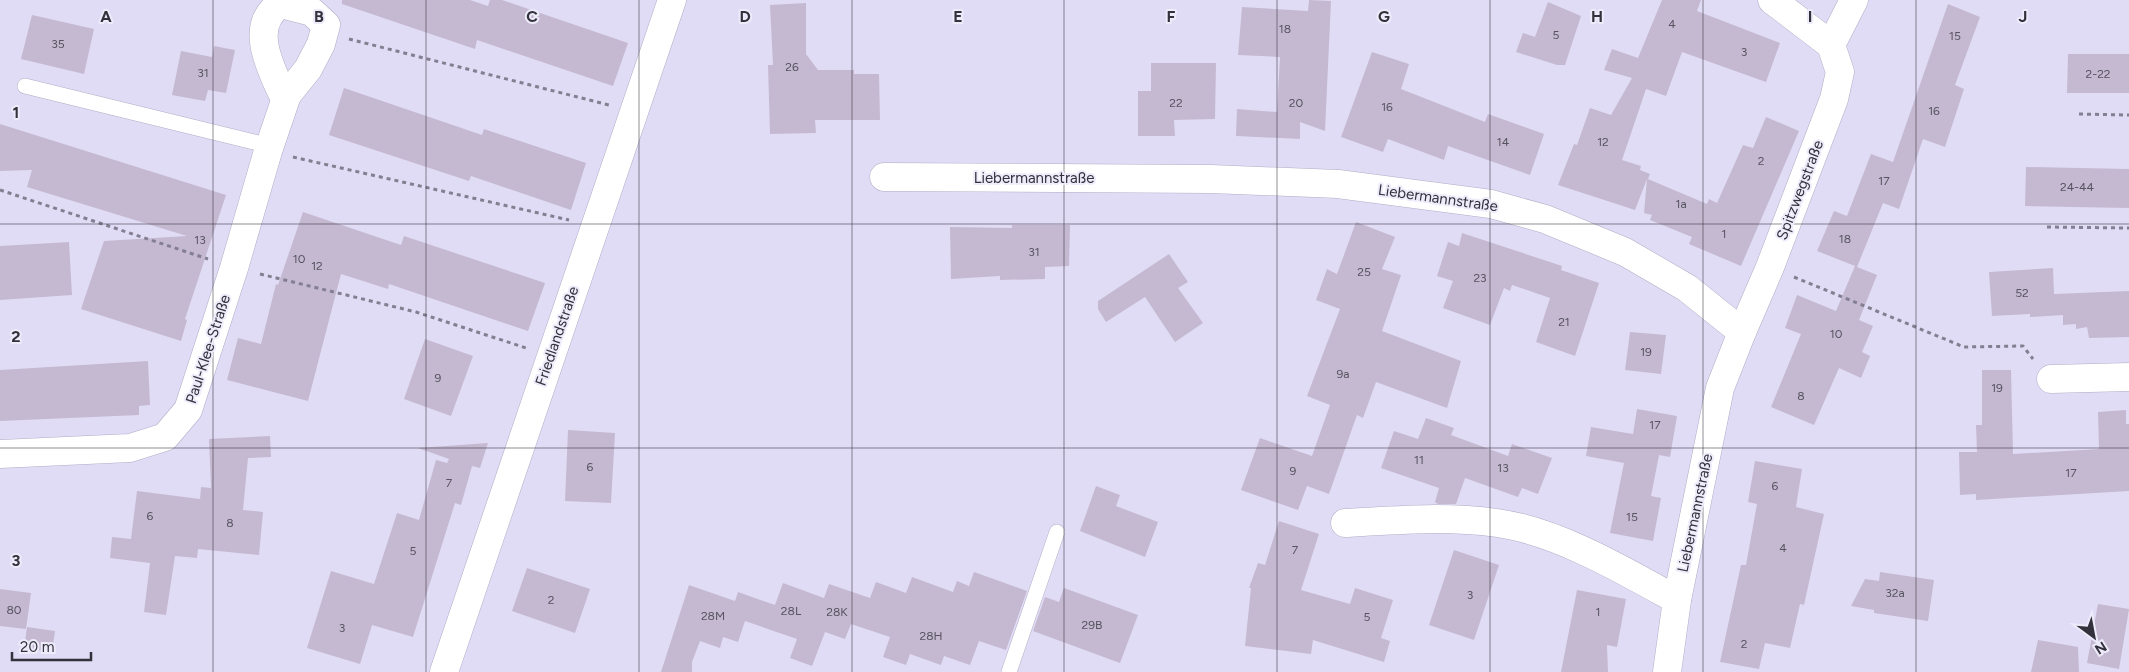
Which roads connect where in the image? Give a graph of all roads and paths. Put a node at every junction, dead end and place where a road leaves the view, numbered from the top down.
1 (672, 0) edge
2 (1772, 0) edge
3 (1854, 0) edge
4 (270, 4) edge
5 (325, 30) junction
6 (1831, 45) junction
7 (25, 86) dead end
8 (287, 95) junction
9 (634, 112) junction
10 (2079, 114) dead end
11 (2129, 115) edge
12 (269, 148) junction
13 (884, 177) dead end
14 (0, 190) edge
15 (595, 226) junction
16 (2046, 227) dead end
17 (2129, 228) edge
18 (1770, 267) junction
19 (234, 268) junction
20 (1742, 332) junction
21 (550, 356) junction
22 (2129, 377) edge
23 (2051, 379) joint
24 (0, 454) edge
25 (1345, 523) dead end
26 (1057, 532) dead end
27 (1678, 600) junction
28 (444, 672) edge
29 (1009, 672) edge
30 (1667, 672) edge

1 - 9 street, Friedlandstraße
2 - 6 street
3 - 6 street
4 - 5 street
4 - 8 street
5 - 8 street, Paul-Klee-Straße
5 - 9 path
6 - 18 street, Spitzwegstraße
7 - 12 lane
8 - 12 street, Paul-Klee-Straße
9 - 15 street, Friedlandstraße
10 - 11 path
12 - 15 path
12 - 19 street, Paul-Klee-Straße
13 - 20 street, Liebermannstraße
14 - 19 path
15 - 21 street, Friedlandstraße
16 - 17 path
18 - 20 street, Spitzwegstraße
18 - 23 path
19 - 21 path
19 - 24 street, Paul-Klee-Straße
20 - 27 street, Liebermannstraße
21 - 28 street, Friedlandstraße
22 - 23 street
25 - 27 street
26 - 29 lane
27 - 30 street, Liebermannstraße

